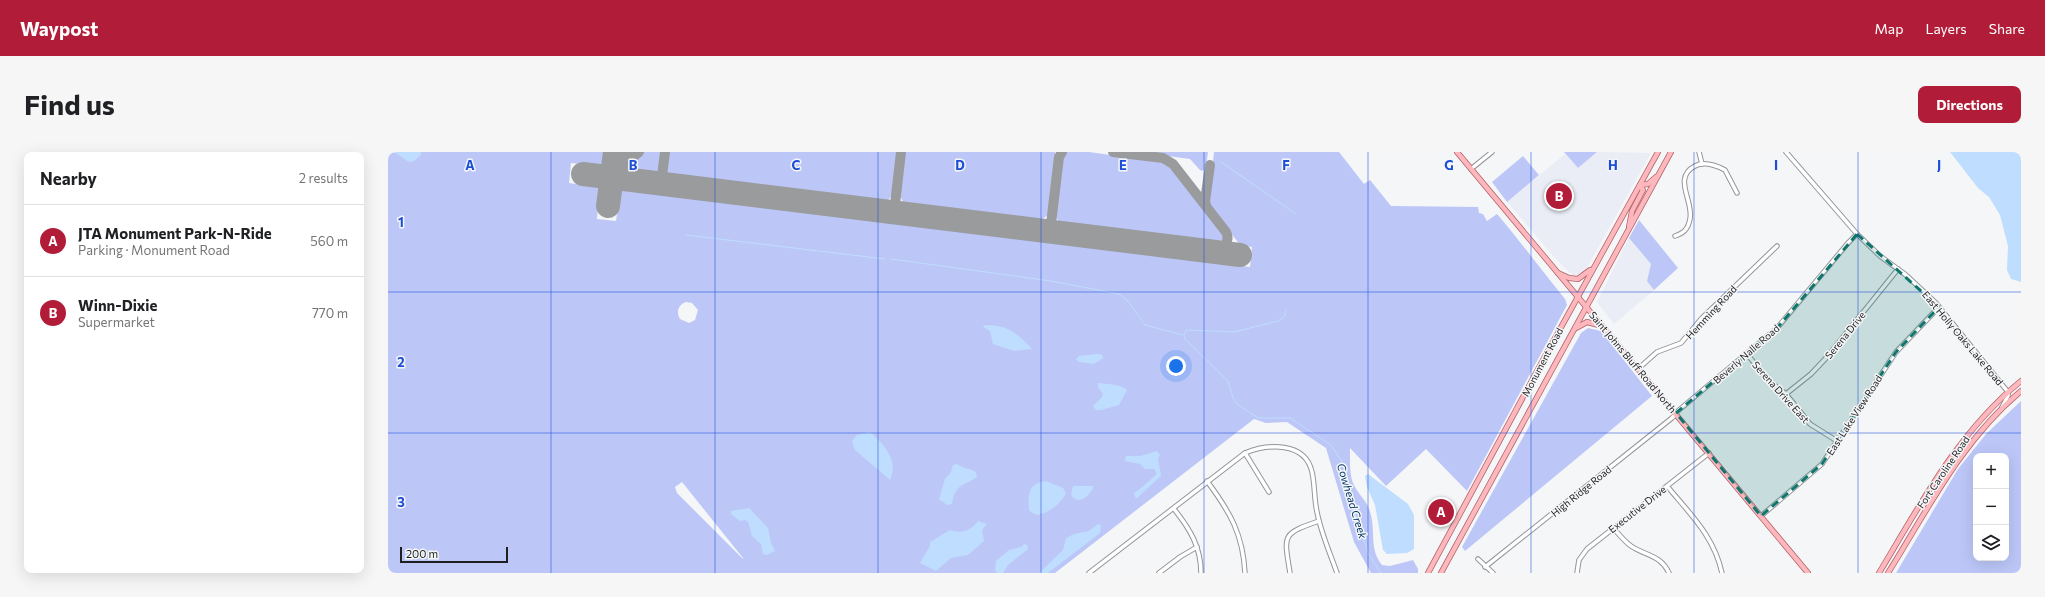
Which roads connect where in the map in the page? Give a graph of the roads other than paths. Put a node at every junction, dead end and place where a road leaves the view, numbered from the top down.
1 (1457, 152) edge
2 (1492, 152) edge
3 (1658, 152) edge
4 (1671, 152) edge
5 (1699, 152) edge
6 (1786, 152) edge
7 (1702, 164) junction
8 (1471, 169) junction
9 (1660, 173) junction
10 (1640, 185) junction
11 (1738, 193) dead end
12 (1628, 231) junction
13 (1857, 234) junction
14 (1674, 236) dead end
15 (1777, 246) dead end
16 (1594, 266) junction
17 (1898, 269) junction
18 (1557, 272) junction
19 (1578, 297) junction
20 (1587, 307) junction
21 (1939, 307) junction
22 (1603, 326) junction
23 (1575, 329) junction
24 (1748, 354) junction
25 (1639, 368) junction
26 (2021, 381) edge
27 (2021, 391) edge
28 (2008, 392) junction
29 (1786, 394) junction
30 (2000, 409) junction
31 (1676, 413) junction
32 (1837, 441) junction
33 (1245, 453) junction
34 (1709, 453) junction
35 (1207, 481) junction
36 (1667, 486) junction
37 (1269, 492) dead end
38 (1472, 493) junction
39 (1481, 499) junction
40 (1174, 509) junction
41 (1761, 516) junction
42 (1319, 521) junction
43 (1613, 528) junction
44 (1197, 547) junction
45 (1478, 559) dead end
46 (1486, 567) junction
47 (1089, 573) edge
48 (1159, 573) edge
49 (1201, 573) edge
50 (1245, 573) edge
51 (1290, 573) edge
52 (1337, 573) edge
53 (1428, 573) edge
54 (1441, 573) edge
55 (1493, 573) edge
56 (1577, 573) edge
57 (1669, 573) edge
58 (1722, 573) edge
59 (1808, 573) edge
60 (1879, 573) edge
61 (1888, 573) edge

1 - 8 main road, Saint Johns Bluff Road North
2 - 8 street
3 - 10 main road, Monument Road
4 - 9 main road, Monument Road
5 - 7 street
6 - 13 street, East Holly Oaks Lake Road
7 - 11 street
7 - 14 street
8 - 18 main road, Saint Johns Bluff Road North
9 - 10 main road
9 - 12 main road, Monument Road
10 - 12 main road
10 - 16 main road, Monument Road
12 - 20 main road, Monument Road
13 - 17 street, East Holly Oaks Lake Road
13 - 24 street, Beverly Nalle Road
15 - 25 street, Hemming Road
16 - 18 main road
16 - 19 main road, Monument Road
17 - 21 street, East Holly Oaks Lake Road
17 - 29 street, Serena Drive
18 - 19 main road, Saint Johns Bluff Road North
19 - 20 main road, Saint Johns Bluff Road North
19 - 38 main road, Monument Road
20 - 22 main road, Saint Johns Bluff Road North
20 - 23 main road, Monument Road
21 - 28 street, East Holly Oaks Lake Road
21 - 32 street, East Lake View Road
22 - 23 main road
22 - 25 main road, Saint Johns Bluff Road North
23 - 39 main road, Monument Road
24 - 29 street, Serena Drive East
24 - 31 street, Beverly Nalle Road
25 - 31 main road, Saint Johns Bluff Road North
26 - 28 main road, Fort Caroline Road
27 - 30 main road, Fort Caroline Road
28 - 30 street, East Holly Oaks Lake Road
28 - 60 main road, Fort Caroline Road
29 - 32 street, Serena Drive East
30 - 61 main road, Fort Caroline Road
31 - 34 main road, Saint Johns Bluff Road North
31 - 46 street, High Ridge Road
32 - 41 street, East Lake View Road
33 - 35 street
33 - 37 street
33 - 42 street
34 - 36 street, Executive Drive
34 - 41 main road, Saint Johns Bluff Road North
35 - 40 street
35 - 50 street
36 - 43 street, Executive Drive
36 - 58 street
38 - 39 main road
38 - 53 main road, Monument Road
39 - 54 main road, Monument Road
40 - 44 street
40 - 47 street
41 - 59 main road, Saint Johns Bluff Road North
42 - 51 street
42 - 52 street
43 - 56 street, Executive Drive
43 - 57 street
44 - 48 street
44 - 49 street
45 - 46 street
46 - 55 street

